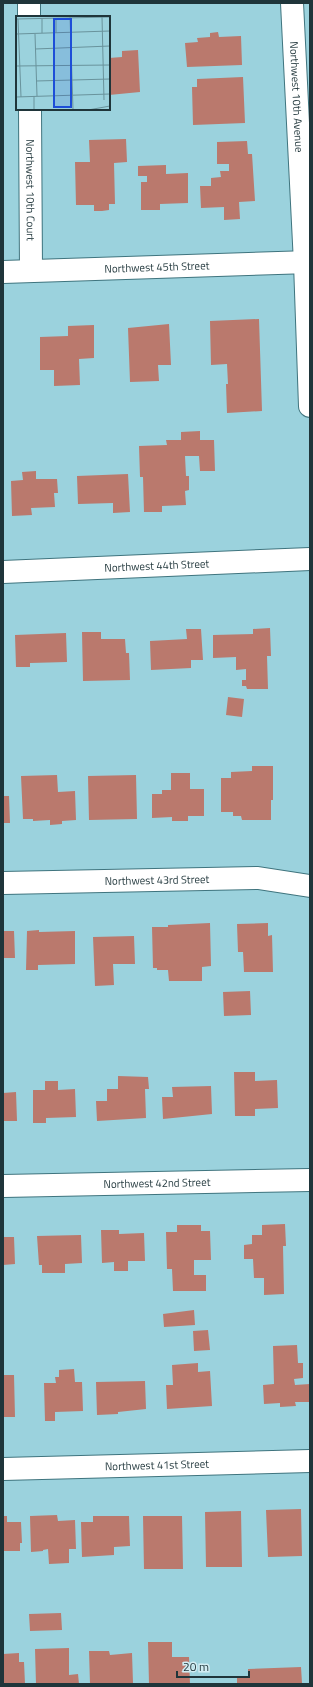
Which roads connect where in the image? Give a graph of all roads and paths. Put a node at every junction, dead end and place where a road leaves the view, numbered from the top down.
1 (29, 3) edge
2 (292, 3) edge
3 (29, 16) edge
4 (30, 110) edge
5 (307, 263) edge
6 (31, 271) junction
7 (3, 272) edge
8 (310, 406) edge
9 (310, 559) edge
10 (3, 572) edge
11 (3, 883) edge
12 (310, 886) edge
13 (310, 1180) edge
14 (3, 1186) edge
15 (310, 1461) edge
16 (3, 1470) edge

1 - 3 street
2 - 5 street, Northwest 10th Avenue
4 - 6 street, Northwest 10th Court
5 - 6 street, Northwest 45th Street
5 - 8 street, Northwest 10th Avenue
6 - 7 street, Northwest 45th Street
9 - 10 street, Northwest 44th Street
11 - 12 street, Northwest 43rd Street
13 - 14 street, Northwest 42nd Street
15 - 16 street, Northwest 41st Street

